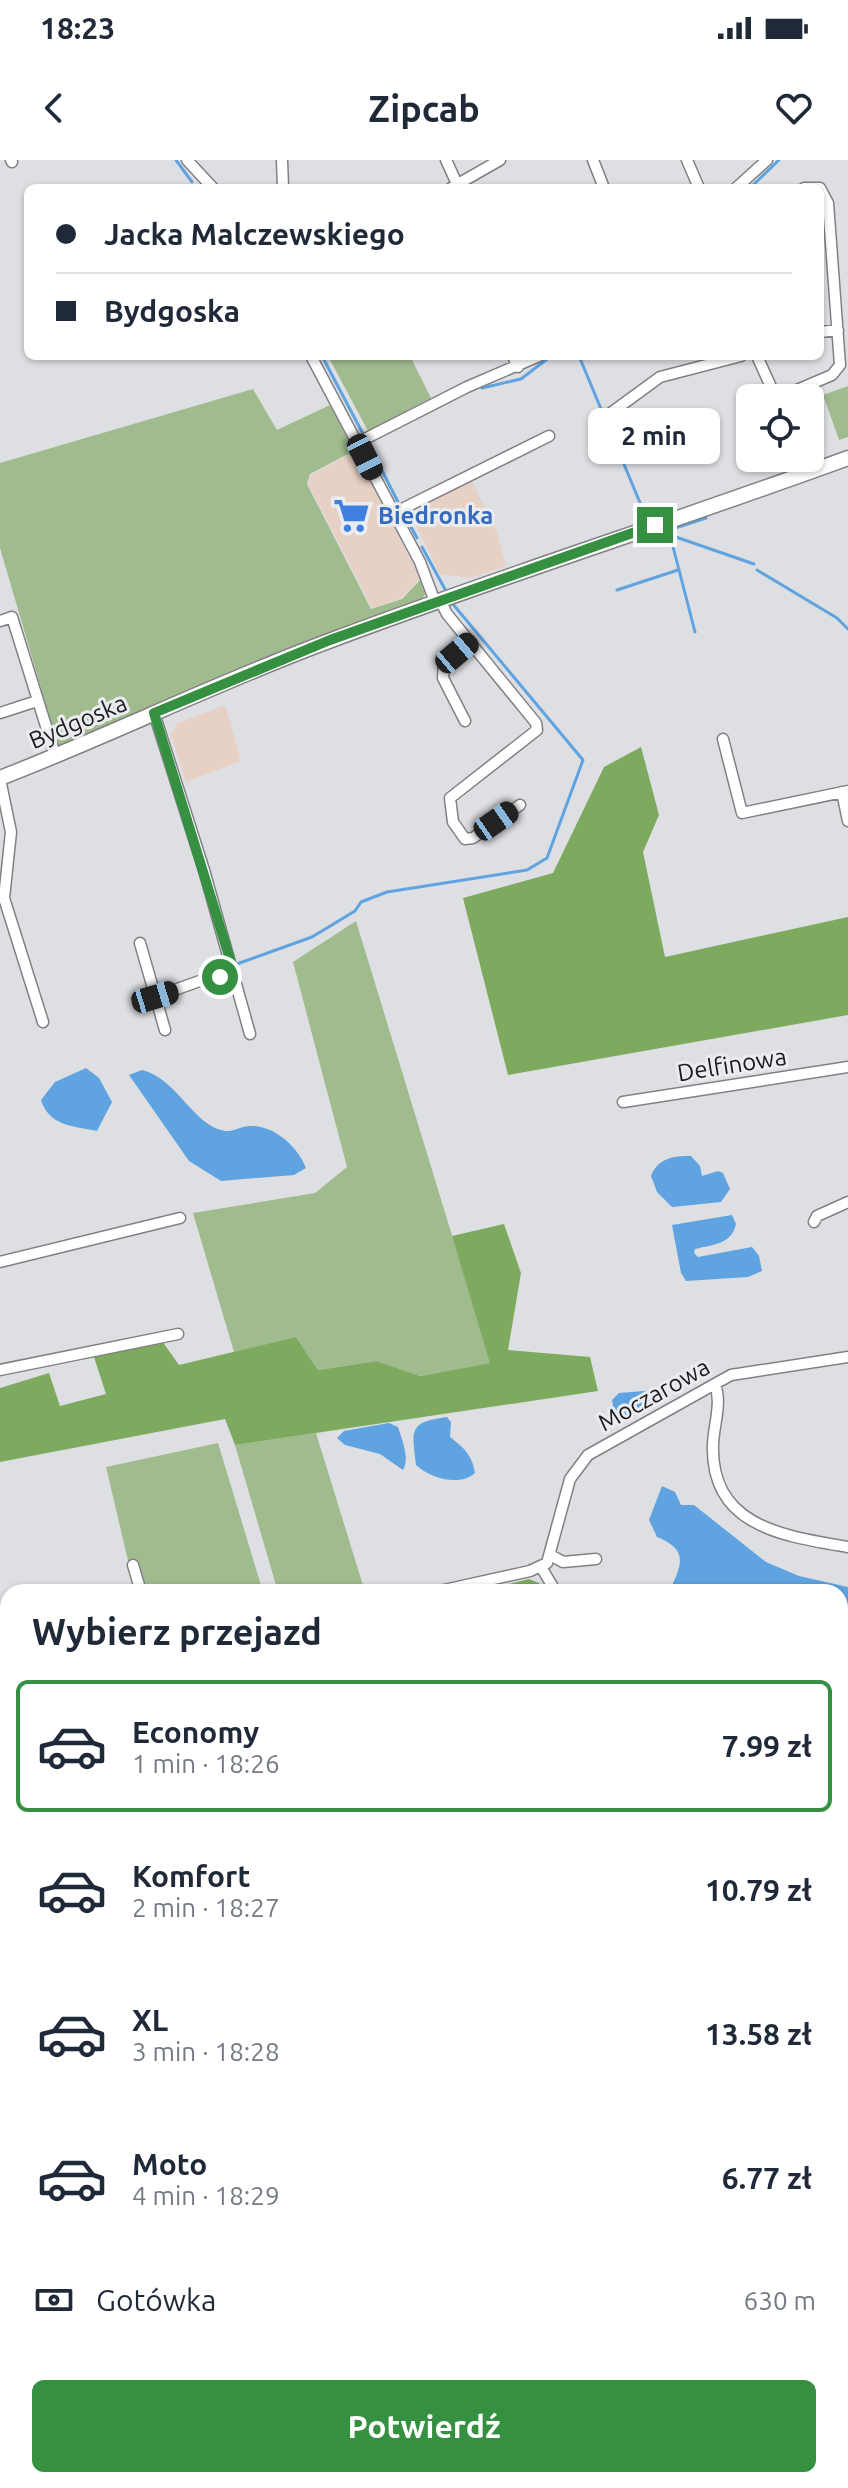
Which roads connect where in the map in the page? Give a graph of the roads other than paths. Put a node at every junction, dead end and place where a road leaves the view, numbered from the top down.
1 (187, 160) edge
2 (282, 160) edge
3 (446, 160) edge
4 (500, 160) edge
5 (593, 160) edge
6 (687, 160) edge
7 (767, 160) edge
8 (209, 184) edge
9 (283, 184) edge
10 (453, 184) edge
11 (458, 184) edge
12 (602, 184) edge
13 (697, 184) edge
14 (740, 184) edge
15 (824, 196) edge
16 (838, 330) junction
17 (824, 332) edge
18 (313, 360) edge
19 (515, 360) edge
20 (531, 360) edge
21 (726, 360) edge
22 (759, 360) edge
23 (518, 367) junction
24 (770, 384) edge
25 (808, 384) edge
26 (608, 415) dead end
27 (549, 436) dead end
28 (357, 443) junction
29 (848, 458) edge
30 (803, 474) joint
31 (394, 513) junction
32 (437, 601) junction
33 (0, 621) edge
34 (470, 643) junction
35 (37, 701) junction
36 (0, 713) edge
37 (154, 713) junction
38 (465, 721) dead end
39 (723, 739) dead end
40 (55, 755) junction
41 (0, 778) edge
42 (845, 792) edge
43 (520, 805) dead end
44 (848, 821) edge
45 (2, 898) edge
46 (140, 943) dead end
47 (233, 969) junction
48 (155, 997) junction
49 (43, 1022) dead end
50 (165, 1030) dead end
51 (250, 1034) dead end
52 (848, 1067) edge
53 (623, 1102) dead end
54 (848, 1202) edge
55 (180, 1218) dead end
56 (814, 1222) dead end
57 (0, 1262) edge
58 (178, 1334) dead end
59 (848, 1357) edge
60 (0, 1370) edge
61 (715, 1384) junction
62 (848, 1547) edge
63 (552, 1556) junction
64 (596, 1559) dead end
65 (133, 1565) dead end
66 (541, 1567) junction
67 (139, 1584) edge
68 (469, 1584) edge
69 (551, 1584) edge

1 - 8 street
2 - 9 street
3 - 10 street
4 - 11 street
5 - 12 street
6 - 13 street
7 - 14 street
15 - 16 street
16 - 17 street
16 - 25 street
18 - 28 street
19 - 23 street
20 - 23 street
21 - 26 street
22 - 24 street
23 - 28 street
27 - 31 street
28 - 31 street
29 - 30 street, Bydgoska
30 - 32 street, Bydgoska
31 - 32 street
32 - 34 street
32 - 37 street, Bydgoska
33 - 35 street
34 - 38 street
34 - 43 street
35 - 36 street
35 - 40 street
37 - 40 street, Bydgoska
37 - 47 street
39 - 42 street
40 - 41 street, Bydgoska
41 - 45 street
42 - 44 street
45 - 49 street
46 - 48 street
47 - 48 street
47 - 51 street
48 - 50 street
52 - 53 street, Delfinowa
54 - 56 street
55 - 57 street
58 - 60 street
59 - 61 street, Moczarowa
61 - 62 street
61 - 63 street, Moczarowa
63 - 64 street
63 - 66 street
65 - 67 street
66 - 68 street
66 - 69 street

